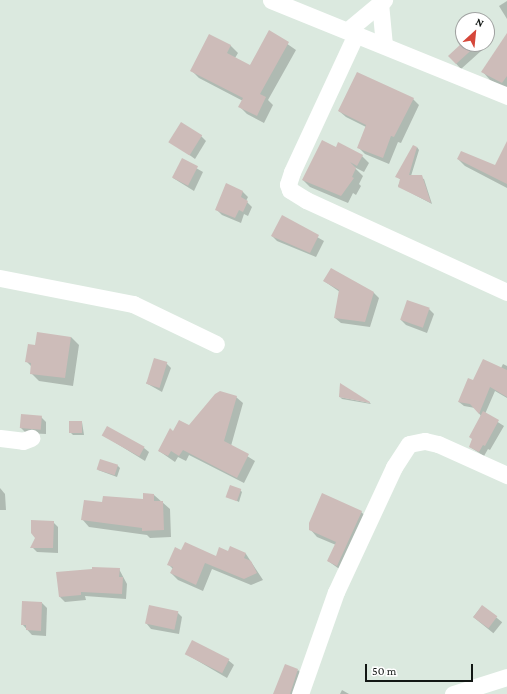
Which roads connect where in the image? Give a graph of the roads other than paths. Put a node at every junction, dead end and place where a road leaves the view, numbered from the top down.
1 (271, 0) edge
2 (382, 2) edge
3 (352, 32) junction
4 (384, 45) junction
5 (507, 96) edge
6 (0, 278) edge
7 (507, 292) edge
8 (216, 344) dead end
9 (0, 438) edge
10 (31, 438) dead end
11 (507, 475) edge
12 (507, 677) edge
13 (300, 694) edge
14 (453, 694) edge

1 - 3 street
2 - 3 street
2 - 4 street
3 - 4 street
3 - 7 street
4 - 5 street
6 - 8 street
9 - 10 street
11 - 13 street
12 - 14 street

